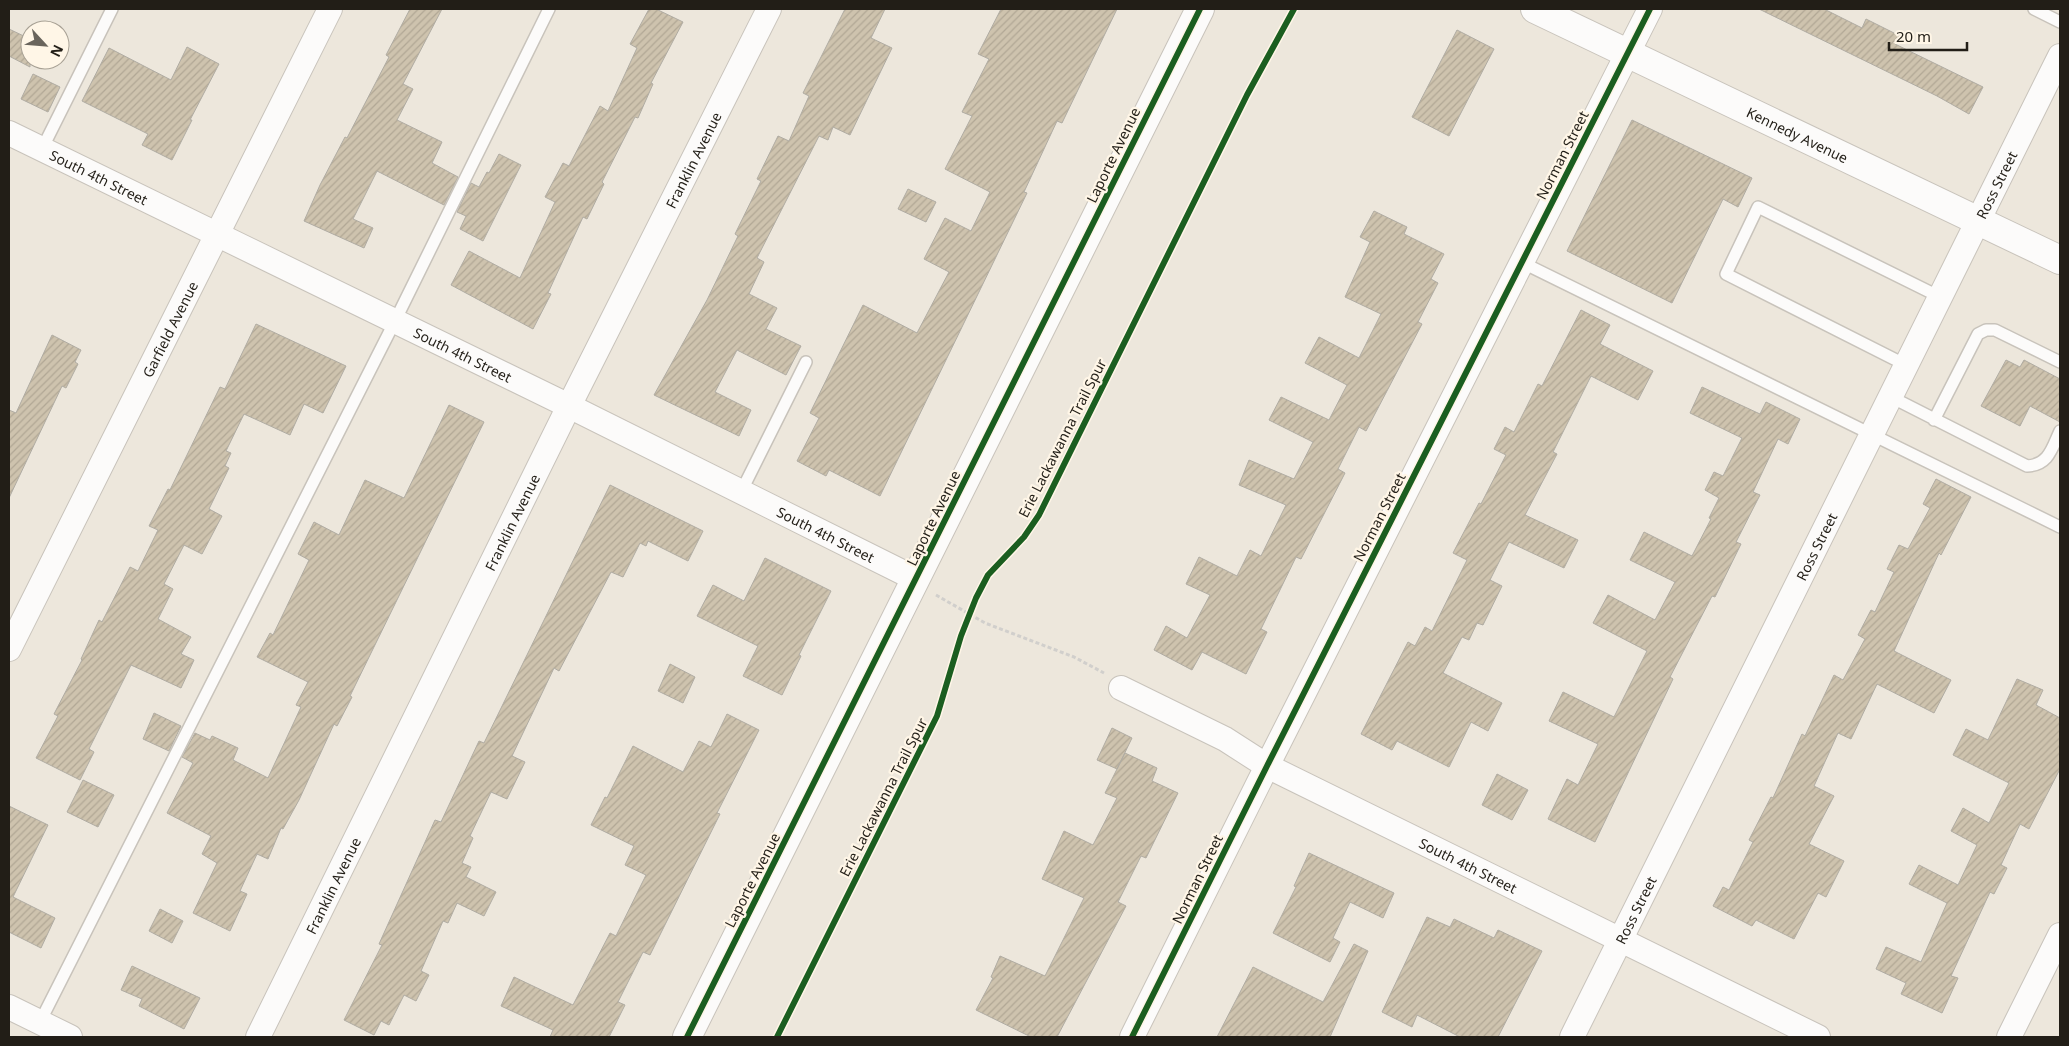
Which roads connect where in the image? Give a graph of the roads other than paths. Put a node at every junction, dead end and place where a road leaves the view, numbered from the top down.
1 (112, 9) edge
2 (330, 9) edge
3 (549, 9) edge
4 (769, 9) edge
5 (1200, 9) edge
6 (1535, 9) edge
7 (1650, 9) edge
8 (2034, 9) edge
9 (2060, 22) edge
10 (1628, 53) junction
11 (2060, 56) edge
12 (9, 133) edge
13 (42, 149) junction
14 (1978, 220) junction
15 (215, 235) junction
16 (2060, 260) edge
17 (1521, 262) junction
18 (1940, 297) junction
19 (395, 321) junction
20 (806, 362) dead end
21 (2060, 362) edge
22 (1906, 365) junction
23 (1890, 397) junction
24 (569, 406) junction
25 (1934, 420) junction
26 (2060, 431) edge
27 (1872, 434) junction
28 (742, 492) junction
29 (2060, 527) edge
30 (916, 579) junction
31 (9, 649) edge
32 (1121, 688) road end
33 (1266, 766) junction
34 (2060, 935) edge
35 (1621, 940) junction
36 (9, 1007) edge
37 (40, 1022) junction
38 (70, 1037) edge
39 (258, 1037) edge
40 (687, 1037) edge
41 (1132, 1037) edge
42 (1572, 1037) edge
43 (1818, 1037) edge
44 (2009, 1037) edge

1 - 13 lane
2 - 15 street, Garfield Avenue
3 - 19 lane
4 - 24 street, Franklin Avenue
5 - 30 street, Laporte Avenue
6 - 10 street, Kennedy Avenue
7 - 10 street, Norman Street
8 - 9 lane
10 - 14 street, Kennedy Avenue
10 - 17 street, Norman Street
11 - 14 street, Ross Street
12 - 13 street, South 4th Street
13 - 15 street, South 4th Street
14 - 16 street, Kennedy Avenue
14 - 18 street, Ross Street
15 - 19 street, South 4th Street
15 - 31 street, Garfield Avenue
17 - 27 lane
17 - 33 street, Norman Street
18 - 22 street, Ross Street
18 - 22 lane
19 - 24 street, South 4th Street
19 - 37 lane
20 - 28 lane
21 - 25 lane
22 - 23 street, Ross Street
23 - 25 lane
23 - 27 street, Ross Street
24 - 28 street, South 4th Street
24 - 39 street, Franklin Avenue
25 - 26 lane
27 - 29 lane
27 - 35 street, Ross Street
28 - 30 street, South 4th Street
30 - 40 street, Laporte Avenue
32 - 33 street, South 4th Street
33 - 35 street, South 4th Street
33 - 41 street, Norman Street
34 - 44 street
35 - 42 street, Ross Street
35 - 43 street, South 4th Street
36 - 37 street
37 - 38 street

